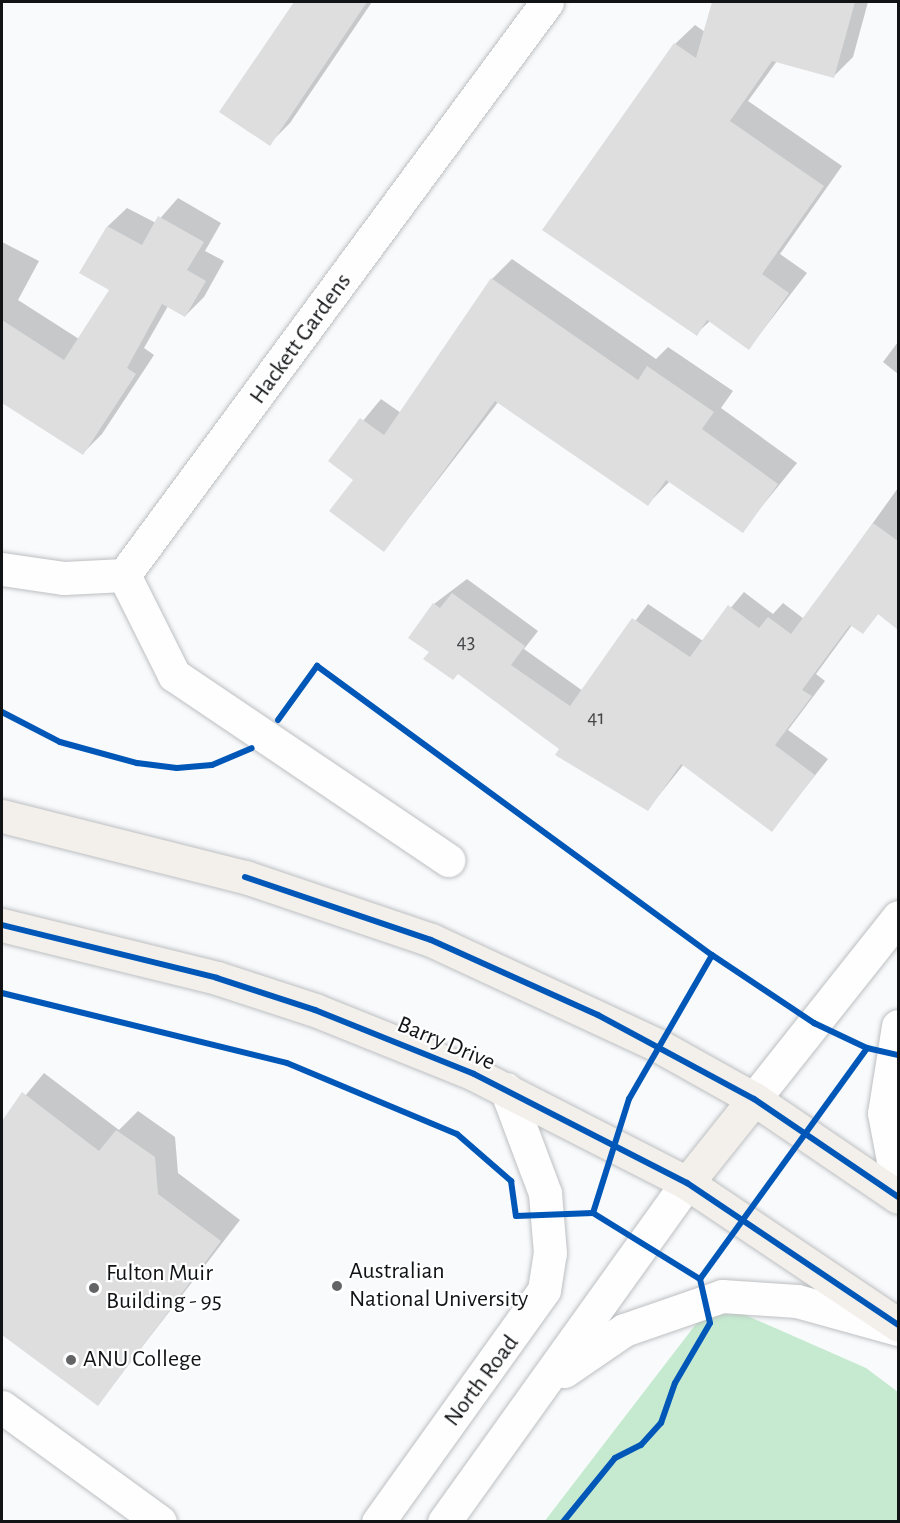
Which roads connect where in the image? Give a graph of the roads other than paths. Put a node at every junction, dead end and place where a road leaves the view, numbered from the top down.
1 (547, 2) edge
2 (2, 569) edge
3 (124, 576) junction
4 (2, 816) edge
5 (448, 860) dead end
6 (898, 917) edge
7 (2, 925) edge
8 (898, 1026) edge
9 (506, 1089) junction
10 (754, 1098) junction
11 (687, 1183) junction
12 (898, 1187) edge
13 (898, 1197) edge
14 (898, 1325) edge
15 (898, 1329) edge
16 (537, 1393) junction
17 (2, 1407) edge
18 (160, 1521) edge
19 (378, 1521) edge
20 (444, 1521) edge

1 - 3 street, Hackett Gardens
2 - 3 street
3 - 5 street
4 - 10 main road
6 - 10 street
7 - 9 main road, Barry Drive
8 - 12 street
9 - 11 main road, Barry Drive
9 - 19 street, North Road
10 - 11 main road
10 - 13 main road
11 - 14 main road, Barry Drive
11 - 16 street
15 - 16 street
16 - 20 street
17 - 18 street

